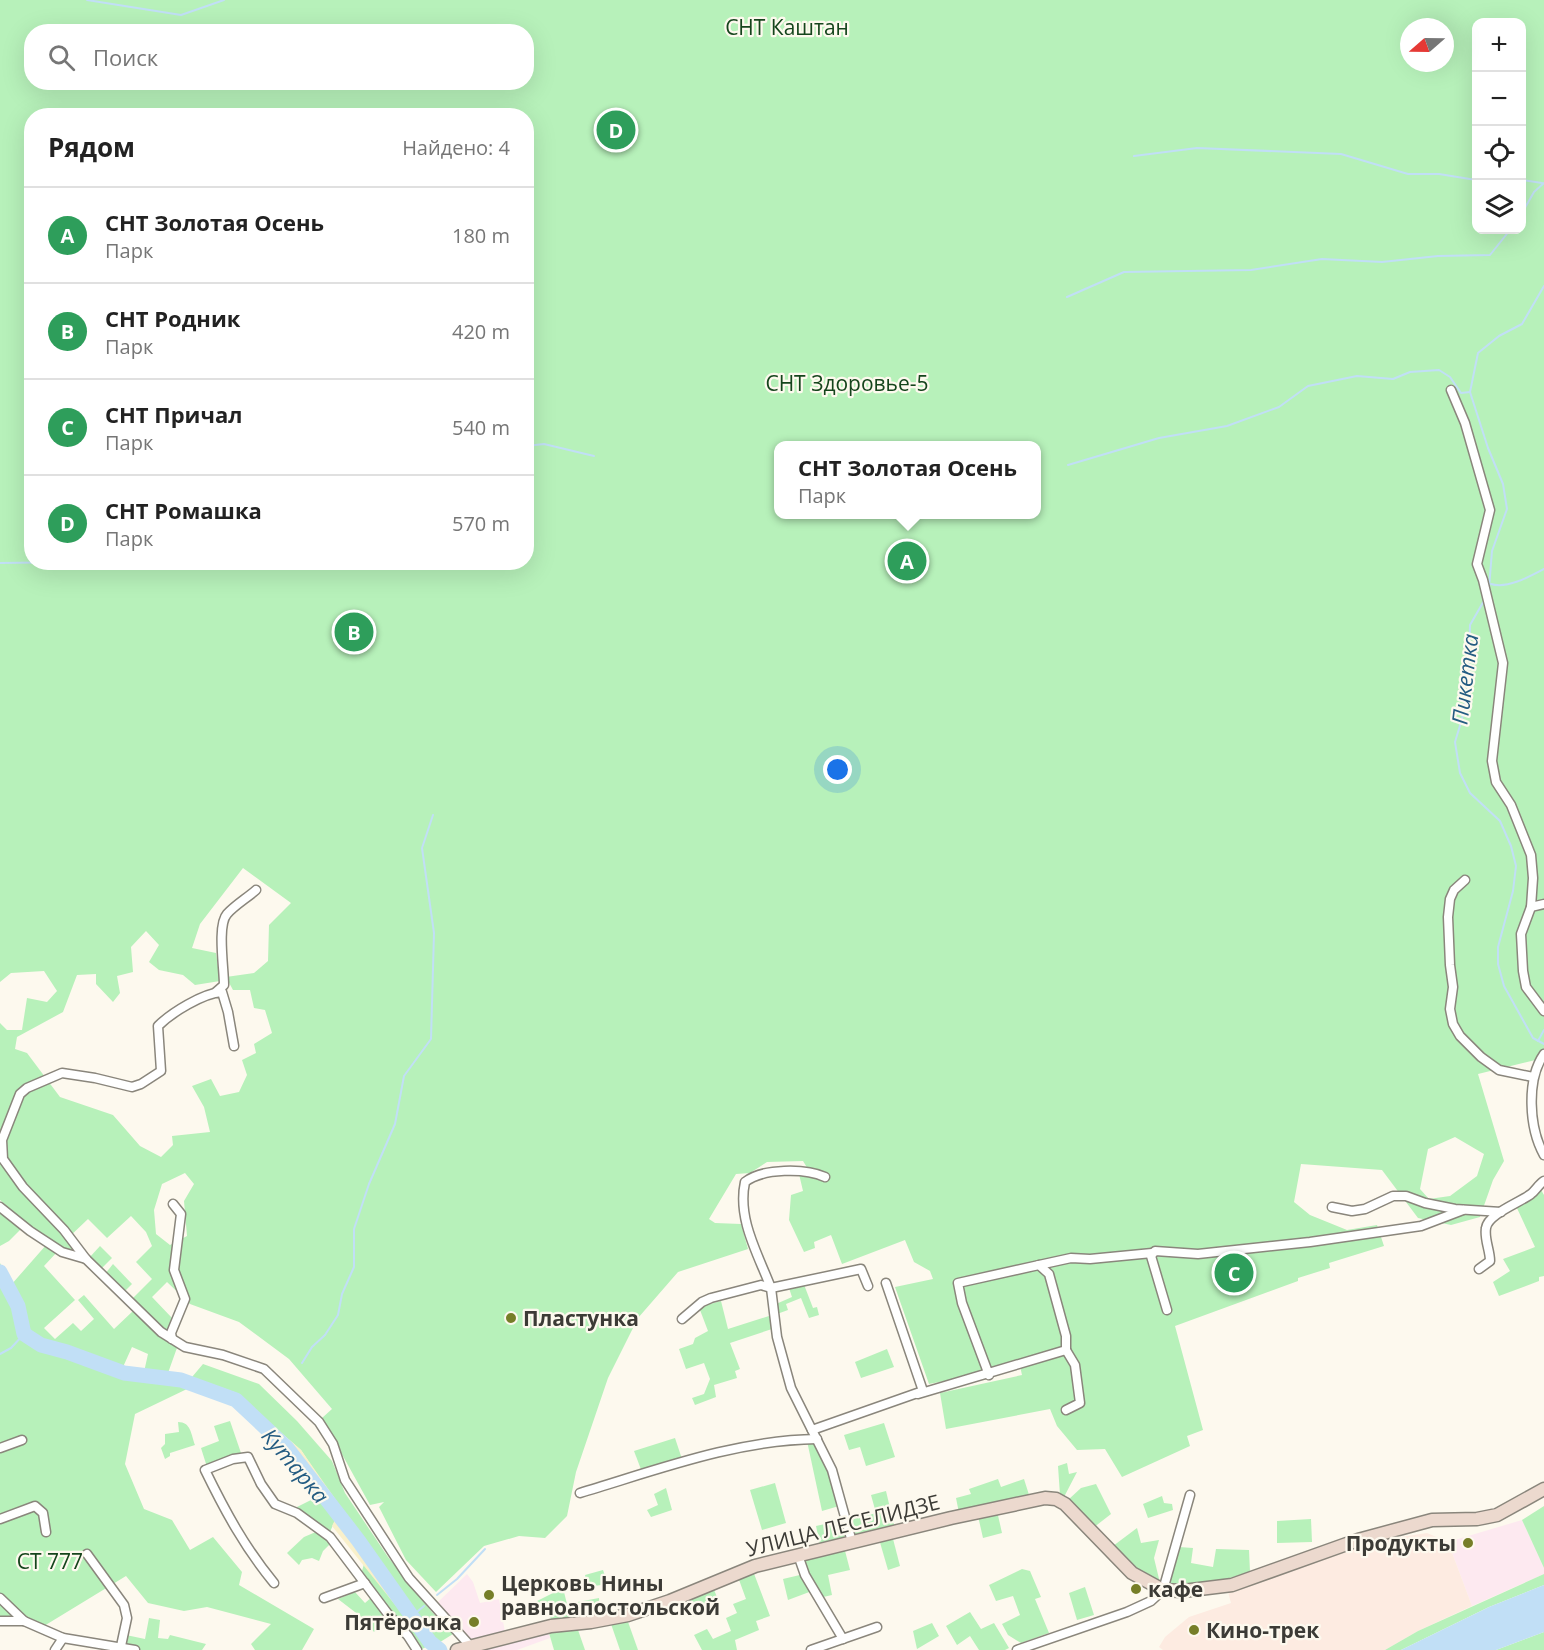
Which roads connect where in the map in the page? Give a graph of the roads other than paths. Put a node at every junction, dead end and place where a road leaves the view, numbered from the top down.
1 (1451, 390) dead end
2 (1465, 880) dead end
3 (256, 890) dead end
4 (1544, 904) edge
5 (1531, 907) junction
6 (216, 992) junction
7 (1544, 1011) edge
8 (234, 1046) dead end
9 (1542, 1057) edge
10 (1533, 1077) junction
11 (1544, 1155) edge
12 (825, 1177) dead end
13 (1544, 1180) edge
14 (174, 1204) dead end
15 (0, 1207) edge
16 (1332, 1207) dead end
17 (1463, 1210) junction
18 (1501, 1212) junction
19 (1152, 1253) junction
20 (86, 1259) junction
21 (1039, 1265) junction
22 (1479, 1269) dead end
23 (886, 1283) dead end
24 (868, 1286) dead end
25 (771, 1288) junction
26 (1167, 1310) dead end
27 (682, 1319) dead end
28 (172, 1339) junction
29 (1066, 1350) junction
30 (988, 1374) junction
31 (918, 1394) junction
32 (1066, 1410) dead end
33 (812, 1430) junction
34 (817, 1439) junction
35 (22, 1440) dead end
36 (0, 1448) edge
37 (1544, 1489) edge
38 (580, 1493) dead end
39 (1190, 1495) dead end
40 (0, 1519) edge
41 (46, 1532) dead end
42 (852, 1542) junction
43 (87, 1554) dead end
44 (798, 1555) junction
45 (274, 1583) dead end
46 (365, 1583) junction
47 (1163, 1590) junction
48 (0, 1598) edge
49 (324, 1598) dead end
50 (24, 1620) junction
51 (0, 1621) edge
52 (877, 1627) dead end
53 (63, 1638) junction
54 (843, 1639) junction
55 (121, 1646) junction
56 (466, 1648) edge
57 (56, 1650) edge
58 (135, 1650) edge
59 (417, 1650) edge
60 (811, 1650) edge
61 (1017, 1650) edge

1 - 5 street
2 - 10 street
3 - 6 street
4 - 5 street
5 - 7 street
6 - 8 street
6 - 20 street, УЛИЦА ЛЕСЕЛИДЗЕ
9 - 10 street
10 - 11 street
12 - 25 street
13 - 18 street
14 - 28 street
15 - 20 street, УЛИЦА ЛЕСЕЛИДЗЕ
16 - 17 street
17 - 18 street
17 - 19 street
18 - 22 street
19 - 21 street
19 - 26 street
20 - 28 street, УЛИЦА ЛЕСЕЛИДЗЕ
21 - 29 street
21 - 30 street
23 - 31 street
24 - 25 street
25 - 27 street
25 - 33 street
28 - 56 street, УЛИЦА ЛЕСЕЛИДЗЕ
29 - 30 street
29 - 32 street
30 - 31 street
31 - 33 street
33 - 34 street
34 - 38 street
34 - 42 street
35 - 36 street
37 - 47 street, УЛИЦА ЛЕСЕЛИДЗЕ
39 - 47 street
40 - 41 street
42 - 44 street, УЛИЦА ЛЕСЕЛИДЗЕ
42 - 47 street, УЛИЦА ЛЕСЕЛИДЗЕ
43 - 55 street
44 - 54 street
44 - 56 street, УЛИЦА ЛЕСЕЛИДЗЕ
45 - 46 street
46 - 49 street
46 - 59 street
47 - 61 street
48 - 50 street
50 - 51 street
50 - 53 street
52 - 54 street
53 - 55 street
53 - 57 street
54 - 60 street
55 - 58 street

